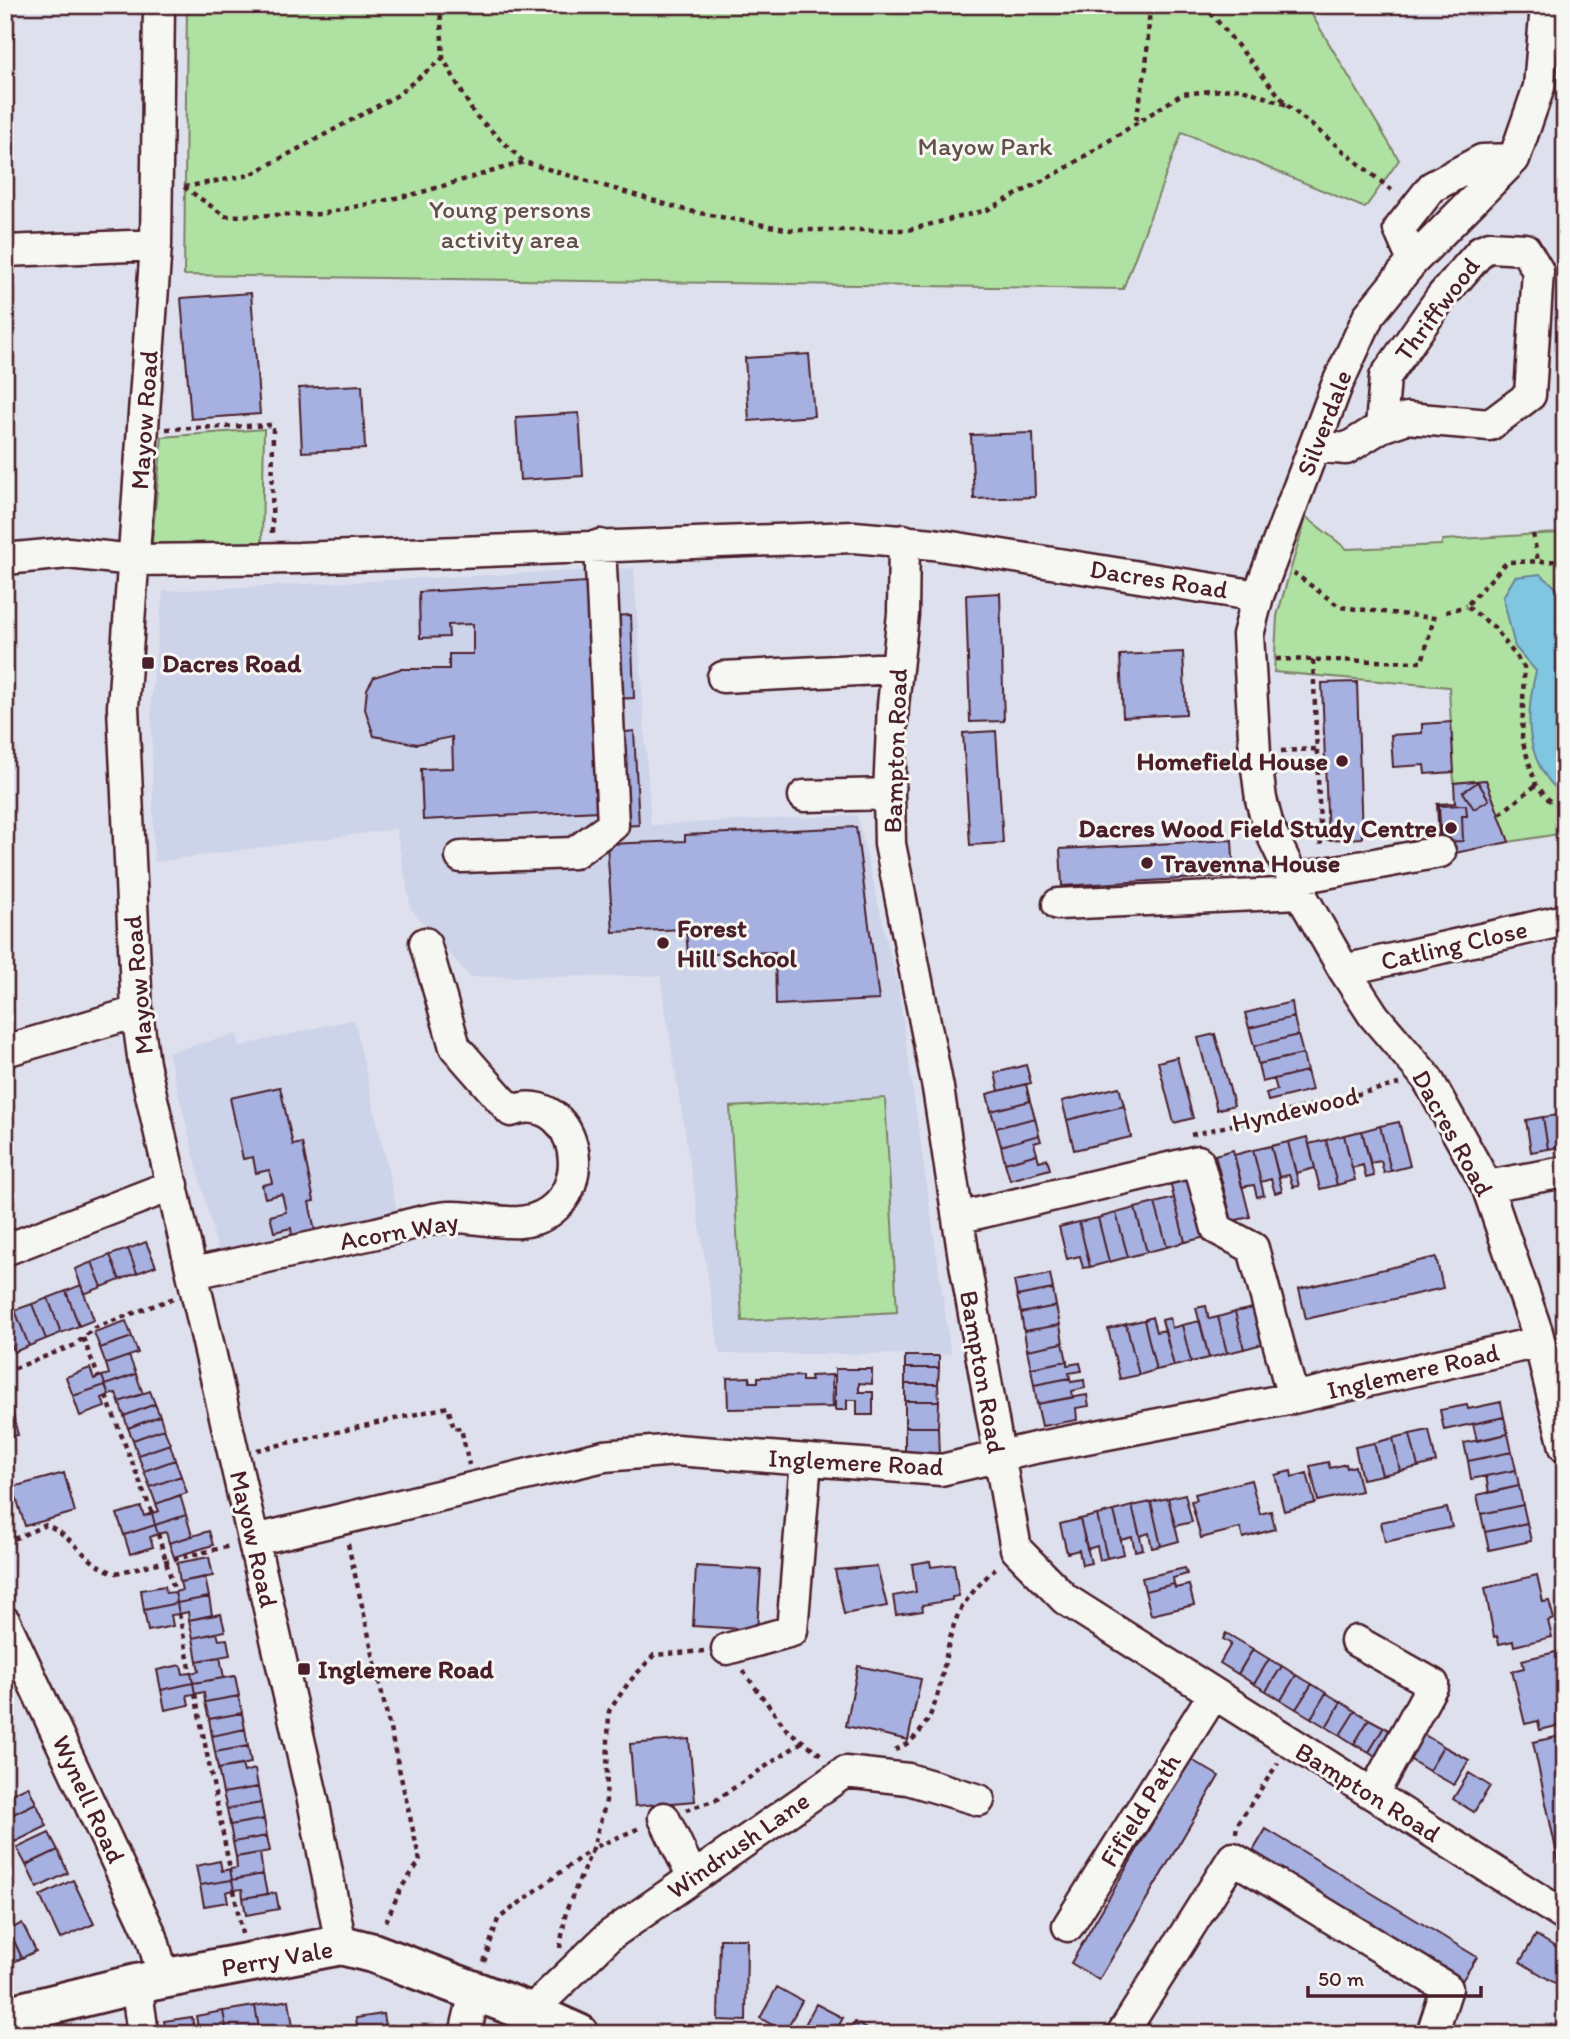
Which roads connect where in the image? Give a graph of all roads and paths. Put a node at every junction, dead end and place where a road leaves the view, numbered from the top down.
1 (159, 5) edge
2 (440, 5) edge
3 (1150, 5) edge
4 (1204, 5) edge
5 (1546, 5) edge
6 (443, 58) junction
7 (1287, 105) junction
8 (1136, 120) junction
9 (1514, 159) junction
10 (524, 162) junction
11 (171, 187) junction
12 (1417, 206) junction
13 (156, 246) junction
14 (5, 251) edge
15 (1413, 261) junction
16 (1381, 427) junction
17 (143, 430) junction
18 (1315, 446) junction
19 (1533, 534) dead end
20 (904, 540) junction
21 (600, 545) junction
22 (272, 558) junction
23 (5, 559) edge
24 (1273, 559) junction
25 (134, 560) junction
26 (1538, 561) junction
27 (1563, 561) edge
28 (1565, 591) edge
29 (1258, 596) junction
30 (1466, 606) junction
31 (1446, 612) dead end
32 (1249, 659) junction
33 (1313, 660) junction
34 (896, 668) junction
35 (723, 677) dead end
36 (1316, 749) junction
37 (1255, 753) junction
38 (1536, 785) junction
39 (889, 794) junction
40 (804, 796) dead end
41 (1565, 804) edge
42 (1500, 814) dead end
43 (1440, 852) dead end
44 (461, 857) dead end
45 (1305, 882) junction
46 (1058, 904) dead end
47 (1565, 920) edge
48 (425, 943) dead end
49 (1344, 970) junction
50 (137, 1012) junction
51 (5, 1051) edge
52 (1427, 1078) junction
53 (1198, 1161) junction
54 (1565, 1172) edge
55 (173, 1185) junction
56 (1487, 1186) junction
57 (958, 1218) junction
58 (5, 1250) edge
59 (196, 1281) junction
60 (83, 1338) junction
61 (1539, 1342) junction
62 (5, 1372) edge
63 (99, 1378) dead end
64 (106, 1396) dead end
65 (1293, 1398) junction
66 (1565, 1447) edge
67 (235, 1455) junction
68 (998, 1457) junction
69 (806, 1461) junction
70 (473, 1486) junction
71 (152, 1513) dead end
72 (343, 1518) junction
73 (158, 1534) dead end
74 (255, 1540) junction
75 (5, 1543) edge
76 (1016, 1549) junction
77 (167, 1563) junction
78 (175, 1592) dead end
79 (179, 1614) dead end
80 (5, 1622) edge
81 (1356, 1641) dead end
82 (727, 1649) junction
83 (191, 1673) dead end
84 (1206, 1690) junction
85 (195, 1694) dead end
86 (802, 1742) junction
87 (1291, 1743) junction
88 (890, 1753) dead end
89 (845, 1772) junction
90 (1373, 1794) junction
91 (979, 1800) dead end
92 (664, 1818) junction
93 (593, 1848) junction
94 (1233, 1858) junction
95 (230, 1869) dead end
96 (692, 1876) junction
97 (234, 1890) dead end
98 (1066, 1913) dead end
99 (1565, 1916) edge
100 (357, 1949) junction
101 (247, 1964) junction
102 (150, 1982) junction
103 (475, 1992) junction
104 (542, 2001) junction
105 (5, 2015) edge
106 (143, 2034) edge
107 (465, 2034) edge
108 (579, 2034) edge
109 (1122, 2034) edge
110 (1432, 2034) edge

1 - 11 street, Mayow Road
2 - 6 path
3 - 8 path
4 - 7 path
5 - 9 street, Silverdale
6 - 10 path
6 - 11 path
7 - 8 path
7 - 12 path
8 - 10 path
9 - 12 street
9 - 15 street, Silverdale
10 - 11 path
11 - 13 street, Mayow Road
12 - 15 street
13 - 14 street
13 - 17 street, Mayow Road
15 - 18 street, Silverdale
16 - 16 street, Thriffwood
16 - 18 street, Thriffwood
17 - 22 path
17 - 25 street, Mayow Road
18 - 24 street, Silverdale
19 - 26 path
20 - 21 street, Dacres Road
20 - 29 street, Dacres Road
20 - 34 street, Bampton Road
21 - 22 street, Dacres Road
21 - 44 street
22 - 25 street, Dacres Road
23 - 25 street, Dacres Road
24 - 29 street, Silverdale
24 - 33 path
25 - 50 street, Mayow Road
26 - 27 path
26 - 30 path
27 - 28 path
29 - 32 street, Dacres Road
30 - 31 path
30 - 38 path
32 - 33 path
32 - 37 street, Dacres Road
33 - 36 path
34 - 35 street
34 - 39 street, Bampton Road
36 - 37 path
36 - 45 path
37 - 45 street, Dacres Road
38 - 41 path
38 - 42 path
39 - 40 street
39 - 57 street, Bampton Road
43 - 45 street
45 - 46 street
45 - 49 street, Dacres Road
47 - 49 street, Catling Close
48 - 59 street, Acorn Way
49 - 52 street, Dacres Road
50 - 51 street
50 - 55 street, Mayow Road
52 - 53 path, Hyndewood
52 - 56 street, Dacres Road
53 - 57 street
53 - 65 street
54 - 56 street
55 - 58 street
55 - 59 street, Mayow Road
56 - 61 street, Dacres Road
57 - 68 street, Bampton Road
59 - 60 path
59 - 67 street, Mayow Road
60 - 62 path
60 - 63 path
61 - 65 street, Inglemere Road
61 - 66 street, Dacres Road
64 - 71 path
65 - 68 street, Inglemere Road
67 - 70 path
67 - 74 street, Mayow Road
68 - 69 street, Inglemere Road
68 - 76 street, Bampton Road
69 - 70 street, Inglemere Road
69 - 82 street
70 - 72 street, Inglemere Road
72 - 74 street, Inglemere Road
72 - 100 path
73 - 77 path
74 - 77 path
74 - 100 street, Mayow Road
75 - 77 path
76 - 84 street, Bampton Road
76 - 88 path
77 - 78 path
79 - 83 path
80 - 102 street, Wynell Road
81 - 90 street
82 - 86 path
82 - 93 path
84 - 87 street, Bampton Road
84 - 98 street, Fifield Path
85 - 95 path
86 - 89 path
86 - 92 path
87 - 90 street, Bampton Road
87 - 94 path
89 - 91 street
89 - 96 street, Windrush Lane
90 - 99 street, Bampton Road
92 - 93 path
92 - 96 street
93 - 103 path
93 - 104 path
94 - 109 street
94 - 110 street
96 - 104 street, Windrush Lane
97 - 101 path
100 - 101 main road, Perry Vale
100 - 103 main road
101 - 102 main road, Perry Vale
102 - 105 main road, Perry Vale
102 - 106 street, Wynell Road
103 - 104 main road
103 - 107 street
104 - 108 main road

